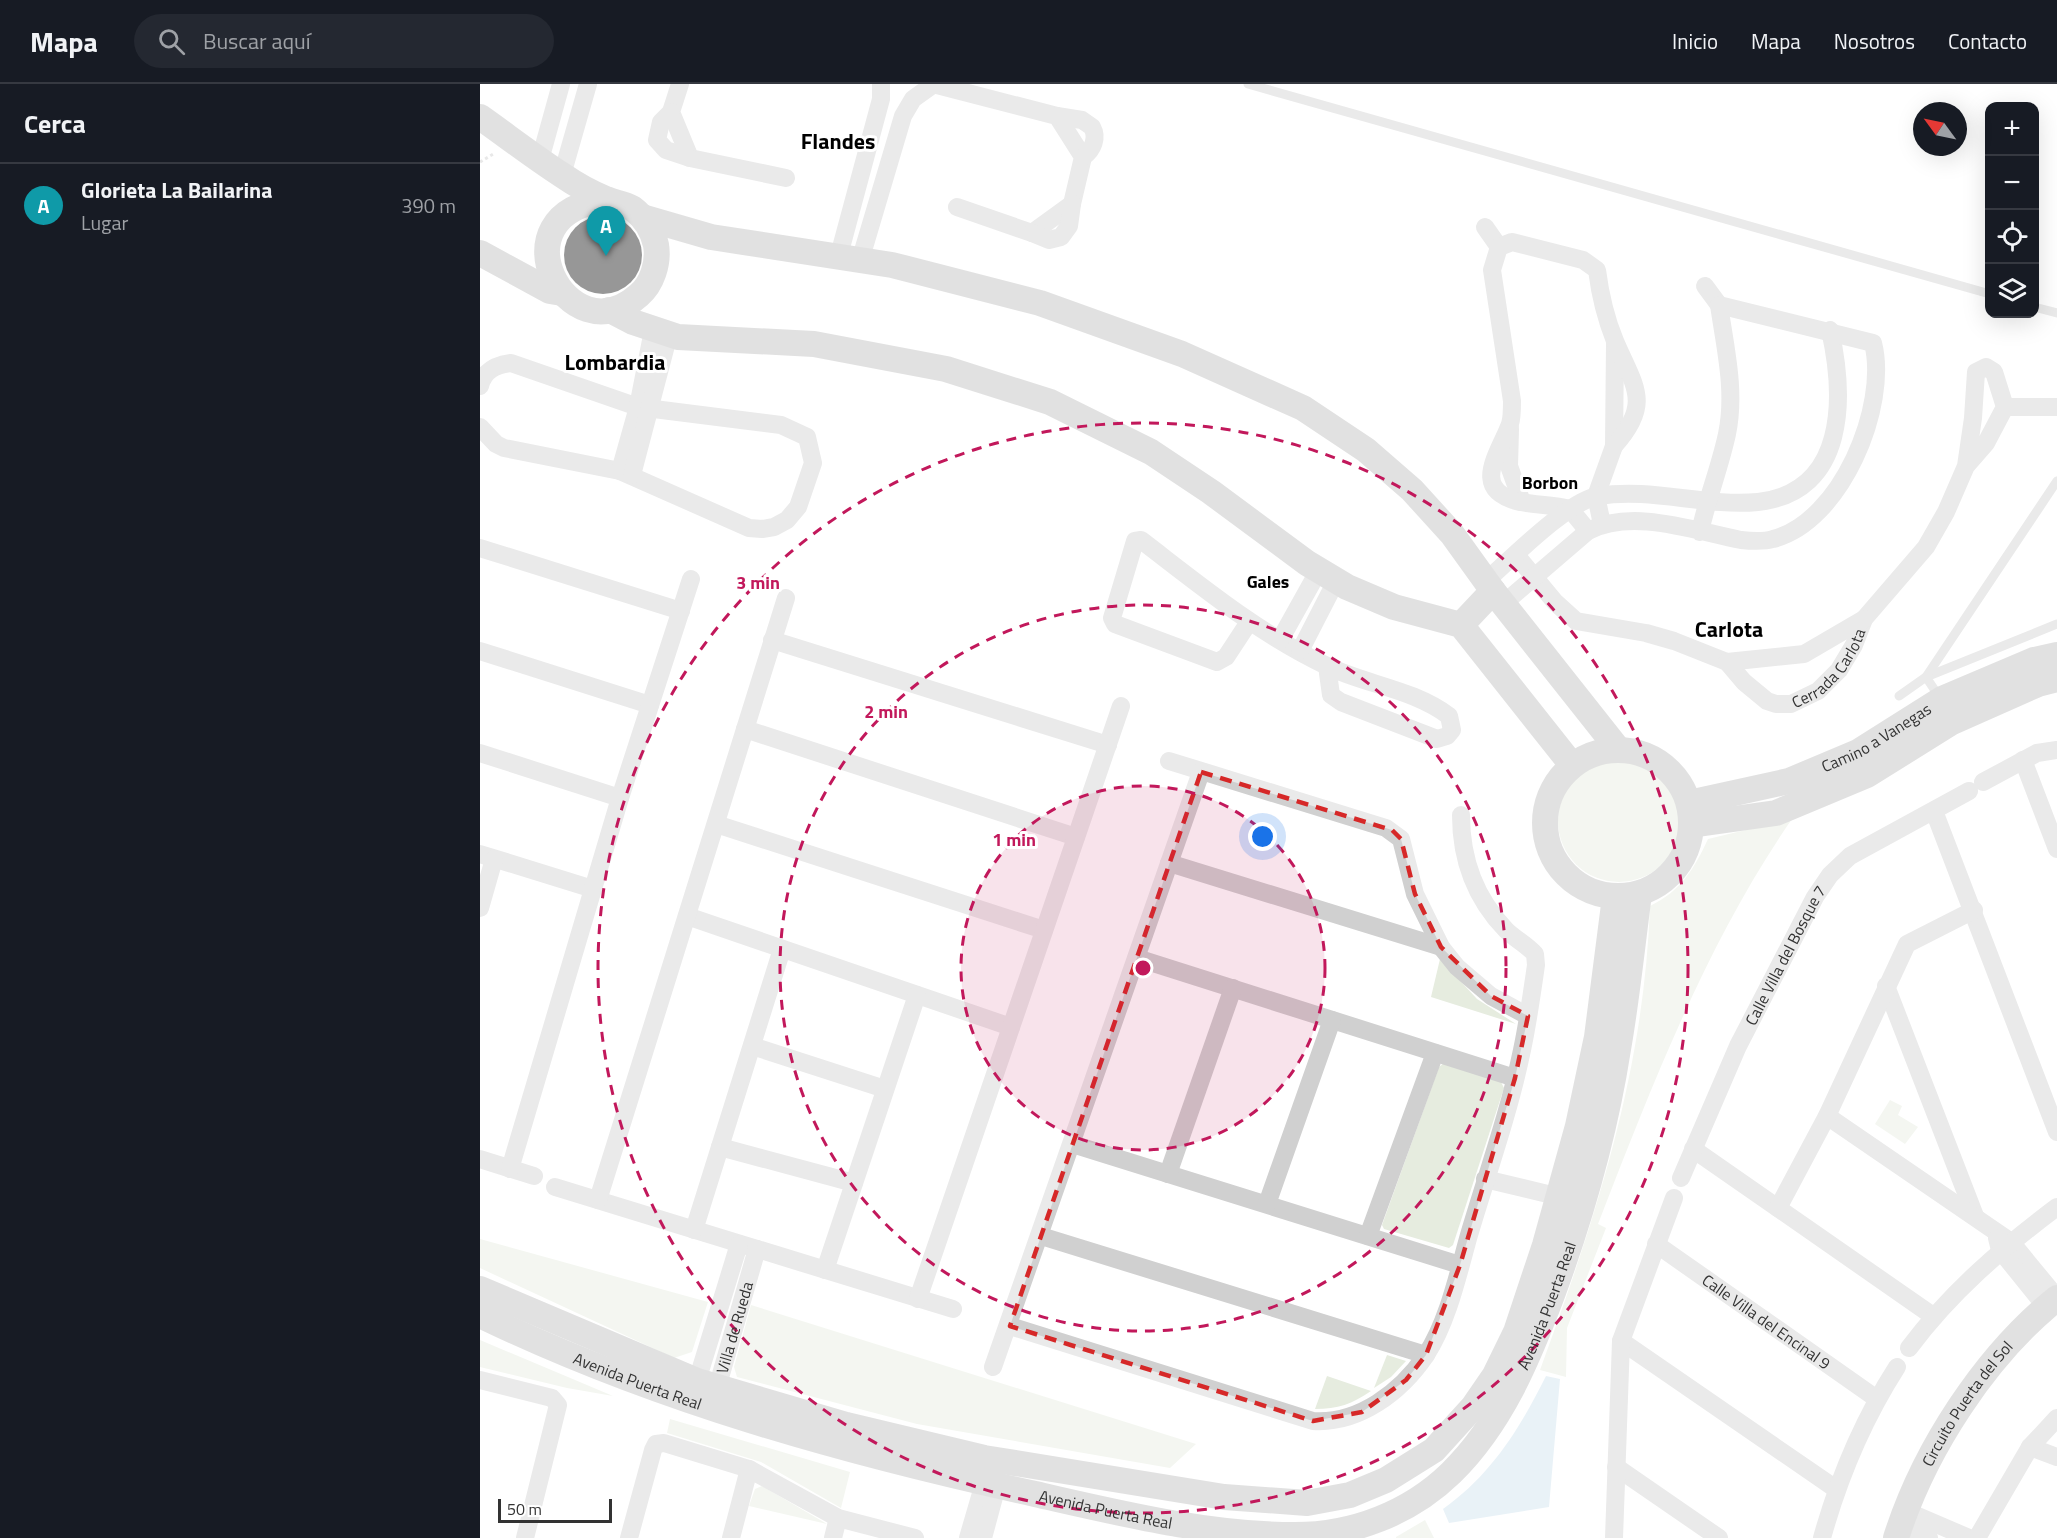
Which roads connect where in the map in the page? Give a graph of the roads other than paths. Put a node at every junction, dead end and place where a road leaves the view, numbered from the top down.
1 (561, 84) edge
2 (588, 84) edge
3 (680, 84) edge
4 (881, 84) edge
5 (933, 84) edge
6 (1248, 84) edge
7 (480, 117) edge
8 (540, 160) junction
9 (562, 175) junction
10 (862, 176) junction
11 (786, 178) dead end
12 (884, 180) junction
13 (607, 200) junction
14 (957, 207) dead end
15 (642, 217) junction
16 (1485, 227) dead end
17 (1498, 247) junction
18 (480, 253) edge
19 (849, 260) junction
20 (1705, 286) dead end
21 (562, 293) junction
22 (1985, 293) edge
23 (1719, 305) junction
24 (2039, 309) edge
25 (610, 310) junction
26 (2057, 314) edge
27 (1830, 330) junction
28 (661, 332) junction
29 (480, 386) edge
30 (2006, 407) junction
31 (2057, 407) edge
32 (644, 408) junction
33 (480, 427) edge
34 (1828, 457) junction
35 (1852, 465) junction
36 (1966, 466) junction
37 (626, 473) junction
38 (2057, 481) edge
39 (1596, 496) junction
40 (1707, 500) junction
41 (1570, 509) junction
42 (1595, 528) junction
43 (1700, 532) junction
44 (480, 548) edge
45 (1516, 555) junction
46 (1327, 575) junction
47 (1534, 576) junction
48 (691, 579) dead end
49 (1494, 592) junction
50 (786, 598) dead end
51 (681, 611) junction
52 (1864, 619) junction
53 (1249, 622) junction
54 (2057, 624) edge
55 (1461, 625) junction
56 (772, 640) junction
57 (1280, 640) junction
58 (480, 651) edge
59 (1300, 651) junction
60 (2057, 655) edge
61 (1727, 662) junction
62 (1327, 666) junction
63 (1926, 677) junction
64 (2057, 679) edge
65 (1899, 696) dead end
66 (1942, 699) junction
67 (651, 705) junction
68 (1121, 706) dead end
69 (745, 729) junction
70 (1108, 745) junction
71 (1618, 749) junction
72 (2057, 750) edge
73 (480, 753) edge
74 (2023, 760) junction
75 (1169, 761) dead end
76 (1572, 765) junction
77 (1201, 772) junction
78 (620, 798) junction
79 (1934, 811) junction
80 (1690, 814) junction
81 (1461, 815) dead end
82 (716, 824) junction
83 (1076, 837) junction
84 (2057, 849) edge
85 (487, 857) edge
86 (1169, 863) junction
87 (593, 889) junction
88 (1627, 896) junction
89 (480, 908) edge
90 (1974, 910) junction
91 (687, 916) junction
92 (1044, 930) junction
93 (1441, 947) junction
94 (782, 949) junction
95 (1137, 958) junction
96 (1886, 986) junction
97 (1233, 988) junction
98 (917, 995) junction
99 (1528, 1016) junction
100 (1332, 1020) junction
101 (1011, 1027) junction
102 (752, 1046) junction
103 (1435, 1053) junction
104 (1515, 1078) junction
105 (885, 1089) junction
106 (1827, 1116) junction
107 (2057, 1132) edge
108 (1072, 1144) junction
109 (720, 1146) junction
110 (1693, 1149) junction
111 (480, 1159) edge
112 (510, 1169) junction
113 (1168, 1174) junction
114 (534, 1176) dead end
115 (1681, 1178) dead end
116 (854, 1184) junction
117 (1484, 1184) junction
118 (555, 1187) dead end
119 (1674, 1198) dead end
120 (598, 1200) junction
121 (1558, 1201) junction
122 (1267, 1204) junction
123 (2057, 1207) edge
124 (1778, 1208) junction
125 (1975, 1216) junction
126 (694, 1230) junction
127 (1041, 1236) junction
128 (1368, 1236) junction
129 (2002, 1242) junction
130 (739, 1244) junction
131 (1656, 1244) junction
132 (757, 1249) junction
133 (1460, 1264) junction
134 (825, 1270) junction
135 (480, 1289) edge
136 (2048, 1295) edge
137 (918, 1299) junction
138 (953, 1309) dead end
139 (480, 1315) edge
140 (1933, 1316) junction
141 (1010, 1326) junction
142 (1621, 1341) junction
143 (708, 1346) junction
144 (1909, 1348) dead end
145 (726, 1353) junction
146 (1426, 1355) junction
147 (993, 1367) dead end
148 (1897, 1367) dead end
149 (480, 1380) edge
150 (707, 1384) junction
151 (1876, 1399) junction
152 (2057, 1418) edge
153 (2030, 1447) junction
154 (2057, 1457) edge
155 (1616, 1467) junction
156 (749, 1469) junction
157 (991, 1484) junction
158 (1836, 1489) junction
159 (1224, 1497) junction
160 (838, 1518) junction
161 (981, 1526) edge
162 (1912, 1527) edge
163 (1218, 1529) junction
164 (525, 1538) edge
165 (629, 1538) edge
166 (731, 1538) edge
167 (833, 1538) edge
168 (915, 1538) edge
169 (968, 1538) edge
170 (1614, 1538) edge
171 (1719, 1538) edge
172 (1822, 1538) edge
173 (1969, 1538) edge
174 (1977, 1538) edge

1 - 8 street
2 - 9 street
3 - 11 street
4 - 10 street
5 - 12 street
5 - 14 street
6 - 22 lane
7 - 8 main road
8 - 9 main road
9 - 13 main road
10 - 12 street
10 - 19 street
12 - 19 street
13 - 15 main road
13 - 21 main road
15 - 19 main road
15 - 25 main road
16 - 17 street
17 - 39 street
17 - 41 street
18 - 21 main road
19 - 49 main road
20 - 23 street
21 - 25 main road
23 - 27 street
23 - 40 street
24 - 26 lane
25 - 28 main road
27 - 34 street
27 - 35 street
28 - 32 street
28 - 46 main road
29 - 32 street
30 - 31 street
30 - 36 street, Cerrada Carlota
30 - 36 street, Cerrada Carlota
32 - 37 street
32 - 37 street
33 - 37 street
34 - 35 street
34 - 40 street
35 - 43 street
36 - 52 street, Cerrada Carlota
38 - 63 lane
39 - 40 street
39 - 41 street
39 - 42 street
40 - 43 street
41 - 42 street
41 - 45 street
42 - 43 street
42 - 47 street
44 - 51 street
45 - 47 street, Cerrada Carlota
45 - 49 street
46 - 55 main road
46 - 57 street
46 - 59 street
47 - 49 street
47 - 61 street, Cerrada Carlota
48 - 51 street
49 - 55 main road
49 - 71 main road
50 - 56 street
51 - 67 street
52 - 61 street, Cerrada Carlota
52 - 61 street, Cerrada Carlota
53 - 53 street
53 - 57 street
54 - 63 lane
55 - 76 main road
56 - 69 street
56 - 70 street
57 - 59 street
58 - 67 street
59 - 62 street
60 - 66 main road, Camino a Vanegas
62 - 62 street
63 - 65 lane
63 - 66 lane
64 - 80 main road, Camino a Vanegas
66 - 80 main road, Camino a Vanegas
67 - 78 street
68 - 70 street
69 - 82 street
69 - 83 street
70 - 83 street
71 - 76 main road
71 - 80 main road
72 - 74 street, Calle Villa del Bosque 7
73 - 78 street
74 - 79 street, Calle Villa del Bosque 7
74 - 84 street
75 - 77 street
76 - 88 main road
77 - 86 street
77 - 93 street
78 - 87 street
79 - 90 street
79 - 110 street, Calle Villa del Bosque 7
80 - 88 main road
81 - 99 street
82 - 91 street
82 - 92 street
83 - 92 street
85 - 87 street
85 - 89 street
86 - 93 street
86 - 95 street
87 - 112 street
88 - 121 main road, Avenida Puerta Real
88 - 163 main road, Avenida Puerta Real
90 - 96 street
90 - 107 street
91 - 94 street
91 - 120 street
92 - 101 street
93 - 99 street
94 - 98 street
94 - 102 street
95 - 97 street
95 - 108 street
96 - 106 street
96 - 125 street
97 - 100 street
97 - 113 street
98 - 101 street
98 - 105 street
99 - 104 street
100 - 103 street
100 - 122 street
101 - 137 street
102 - 105 street
102 - 109 street
103 - 104 street
103 - 128 street
104 - 117 street
105 - 116 street
106 - 124 street
106 - 125 street
108 - 113 street
108 - 127 street
109 - 116 street
109 - 126 street
110 - 115 street, Calle Villa del Bosque 7
110 - 124 street
111 - 112 street
112 - 114 street
113 - 122 street
116 - 134 street
117 - 121 street
117 - 133 street
118 - 120 street
119 - 131 street
120 - 126 street
121 - 159 main road, Avenida Puerta Real
122 - 128 street
123 - 129 street
124 - 140 street
125 - 129 street
126 - 130 street
127 - 141 street
127 - 146 street
128 - 133 street
129 - 136 street
129 - 140 street
130 - 132 street
130 - 143 street, Villa de Rueda
131 - 142 street
131 - 151 street, Calle Villa del Encinal 9
132 - 134 street
132 - 145 street, Villa de Rueda
133 - 146 street
134 - 137 street
135 - 150 main road, Avenida Puerta Real
136 - 162 main road, Circuito Puerta del Sol
137 - 138 street
139 - 157 main road, Avenida Puerta Real
140 - 144 street
141 - 146 street
141 - 147 street
142 - 155 street
142 - 158 street
143 - 145 street
143 - 150 street, Villa de Rueda
145 - 150 street, Villa de Rueda
148 - 151 street
149 - 164 street
150 - 159 main road, Avenida Puerta Real
151 - 158 street
152 - 153 street
153 - 154 street
153 - 174 street
155 - 170 street
155 - 171 street
156 - 160 street
156 - 165 street
156 - 166 street
157 - 161 street
157 - 163 main road, Avenida Puerta Real
158 - 172 street
159 - 163 main road
160 - 167 street
160 - 168 street
161 - 169 street
162 - 173 street

